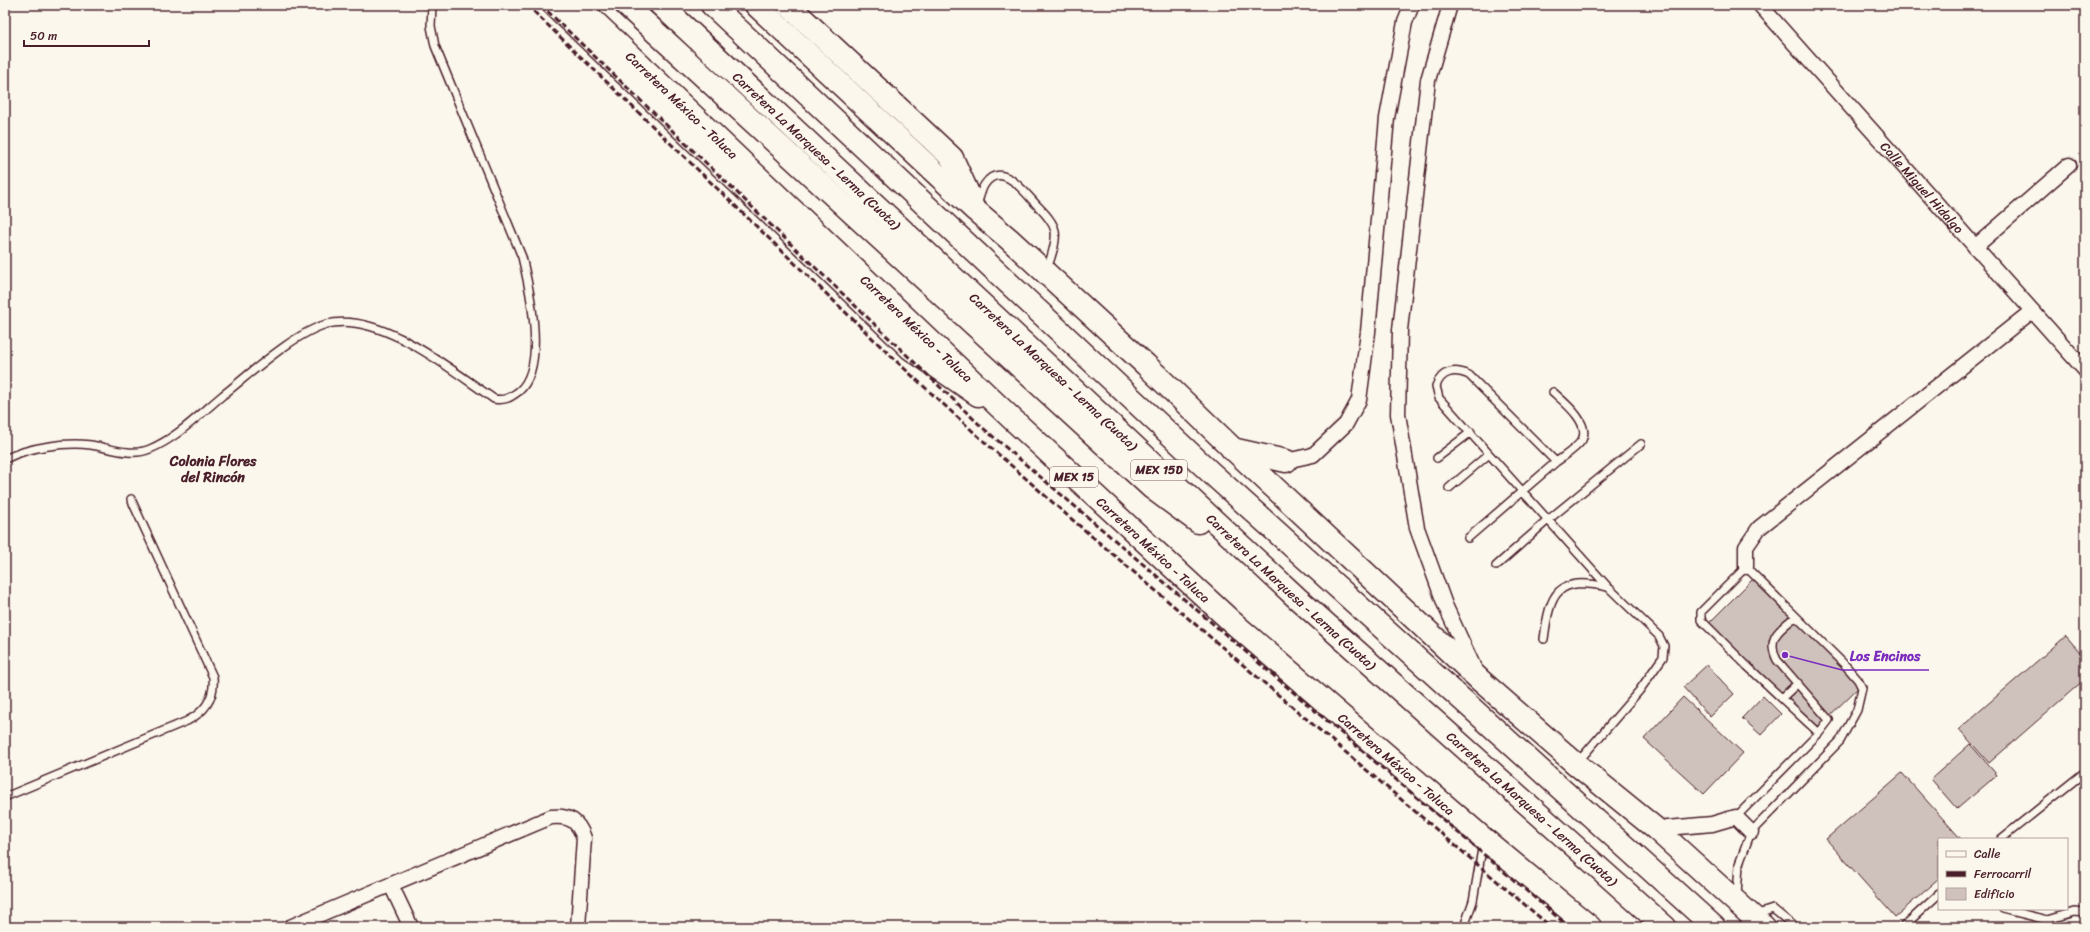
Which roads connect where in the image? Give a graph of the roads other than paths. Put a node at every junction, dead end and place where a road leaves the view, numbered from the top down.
1 (432, 5) edge
2 (554, 5) edge
3 (577, 5) edge
4 (626, 5) edge
5 (661, 5) edge
6 (712, 5) edge
7 (756, 5) edge
8 (788, 5) edge
9 (1412, 5) edge
10 (1450, 5) edge
11 (1760, 5) edge
12 (2069, 165) dead end
13 (975, 210) junction
14 (1975, 247) junction
15 (1046, 272) junction
16 (2032, 311) junction
17 (2085, 370) edge
18 (1554, 392) dead end
19 (1008, 416) junction
20 (1471, 432) junction
21 (1641, 444) dead end
22 (1232, 448) junction
23 (1490, 454) junction
24 (1437, 458) dead end
25 (5, 459) edge
26 (1286, 461) joint
27 (1556, 462) junction
28 (1450, 488) dead end
29 (1523, 491) junction
30 (131, 499) dead end
31 (1548, 520) junction
32 (1468, 538) dead end
33 (1496, 566) dead end
34 (1746, 567) junction
35 (1608, 587) junction
36 (1297, 598) junction
37 (1795, 617) junction
38 (1544, 639) dead end
39 (1481, 681) junction
40 (1798, 683) junction
41 (1782, 698) junction
42 (1819, 733) junction
43 (1576, 764) junction
44 (2085, 772) edge
45 (5, 797) edge
46 (1736, 817) junction
47 (1656, 829) junction
48 (1751, 832) junction
49 (2002, 838) edge
50 (1484, 839) junction
51 (391, 885) junction
52 (1938, 895) edge
53 (2007, 910) edge
54 (2085, 912) edge
55 (1751, 915) edge
56 (2047, 920) junction
57 (290, 927) edge
58 (410, 927) edge
59 (578, 927) edge
60 (1464, 927) edge
61 (1590, 927) edge
62 (1665, 927) edge
63 (1714, 927) edge
64 (1795, 927) edge
65 (1903, 927) edge
66 (2054, 927) edge

1 - 25 lane
2 - 19 main road
3 - 19 main road, Carretera México - Toluca / MEX 15
4 - 36 main road
5 - 36 main road, Carretera La Marquesa - Lerma (Cuota) / MEX 15D
6 - 63 main road, MEX 15D
7 - 13 main road
8 - 13 main road
9 - 26 street
10 - 39 street
11 - 14 street, Calle Miguel Hidalgo
12 - 14 street
13 - 15 main road
13 - 15 lane
14 - 16 street, Calle Miguel Hidalgo
15 - 22 main road
16 - 17 street, Calle Miguel Hidalgo
16 - 34 street
18 - 27 lane
19 - 50 main road, Carretera México - Toluca / MEX 15
20 - 23 lane
20 - 24 lane
20 - 27 lane
21 - 31 lane
22 - 26 main road
22 - 39 main road
23 - 28 lane
23 - 29 lane
27 - 29 lane
29 - 31 lane
29 - 32 lane
30 - 45 lane
31 - 33 lane
31 - 35 lane
34 - 37 lane
34 - 41 lane
35 - 38 lane
35 - 43 lane
36 - 62 main road, Carretera La Marquesa - Lerma (Cuota) / MEX 15D
37 - 40 lane
37 - 48 lane
39 - 43 main road
40 - 41 lane
40 - 42 lane
41 - 42 lane
42 - 46 lane
43 - 47 main road
44 - 49 lane
46 - 47 street
46 - 48 street
47 - 55 main road
48 - 55 lane
50 - 60 lane
50 - 61 main road, Carretera México - Toluca / MEX 15
51 - 57 street
51 - 58 street
51 - 59 street
52 - 65 lane
53 - 56 lane
54 - 56 lane
55 - 64 lane
56 - 66 lane

